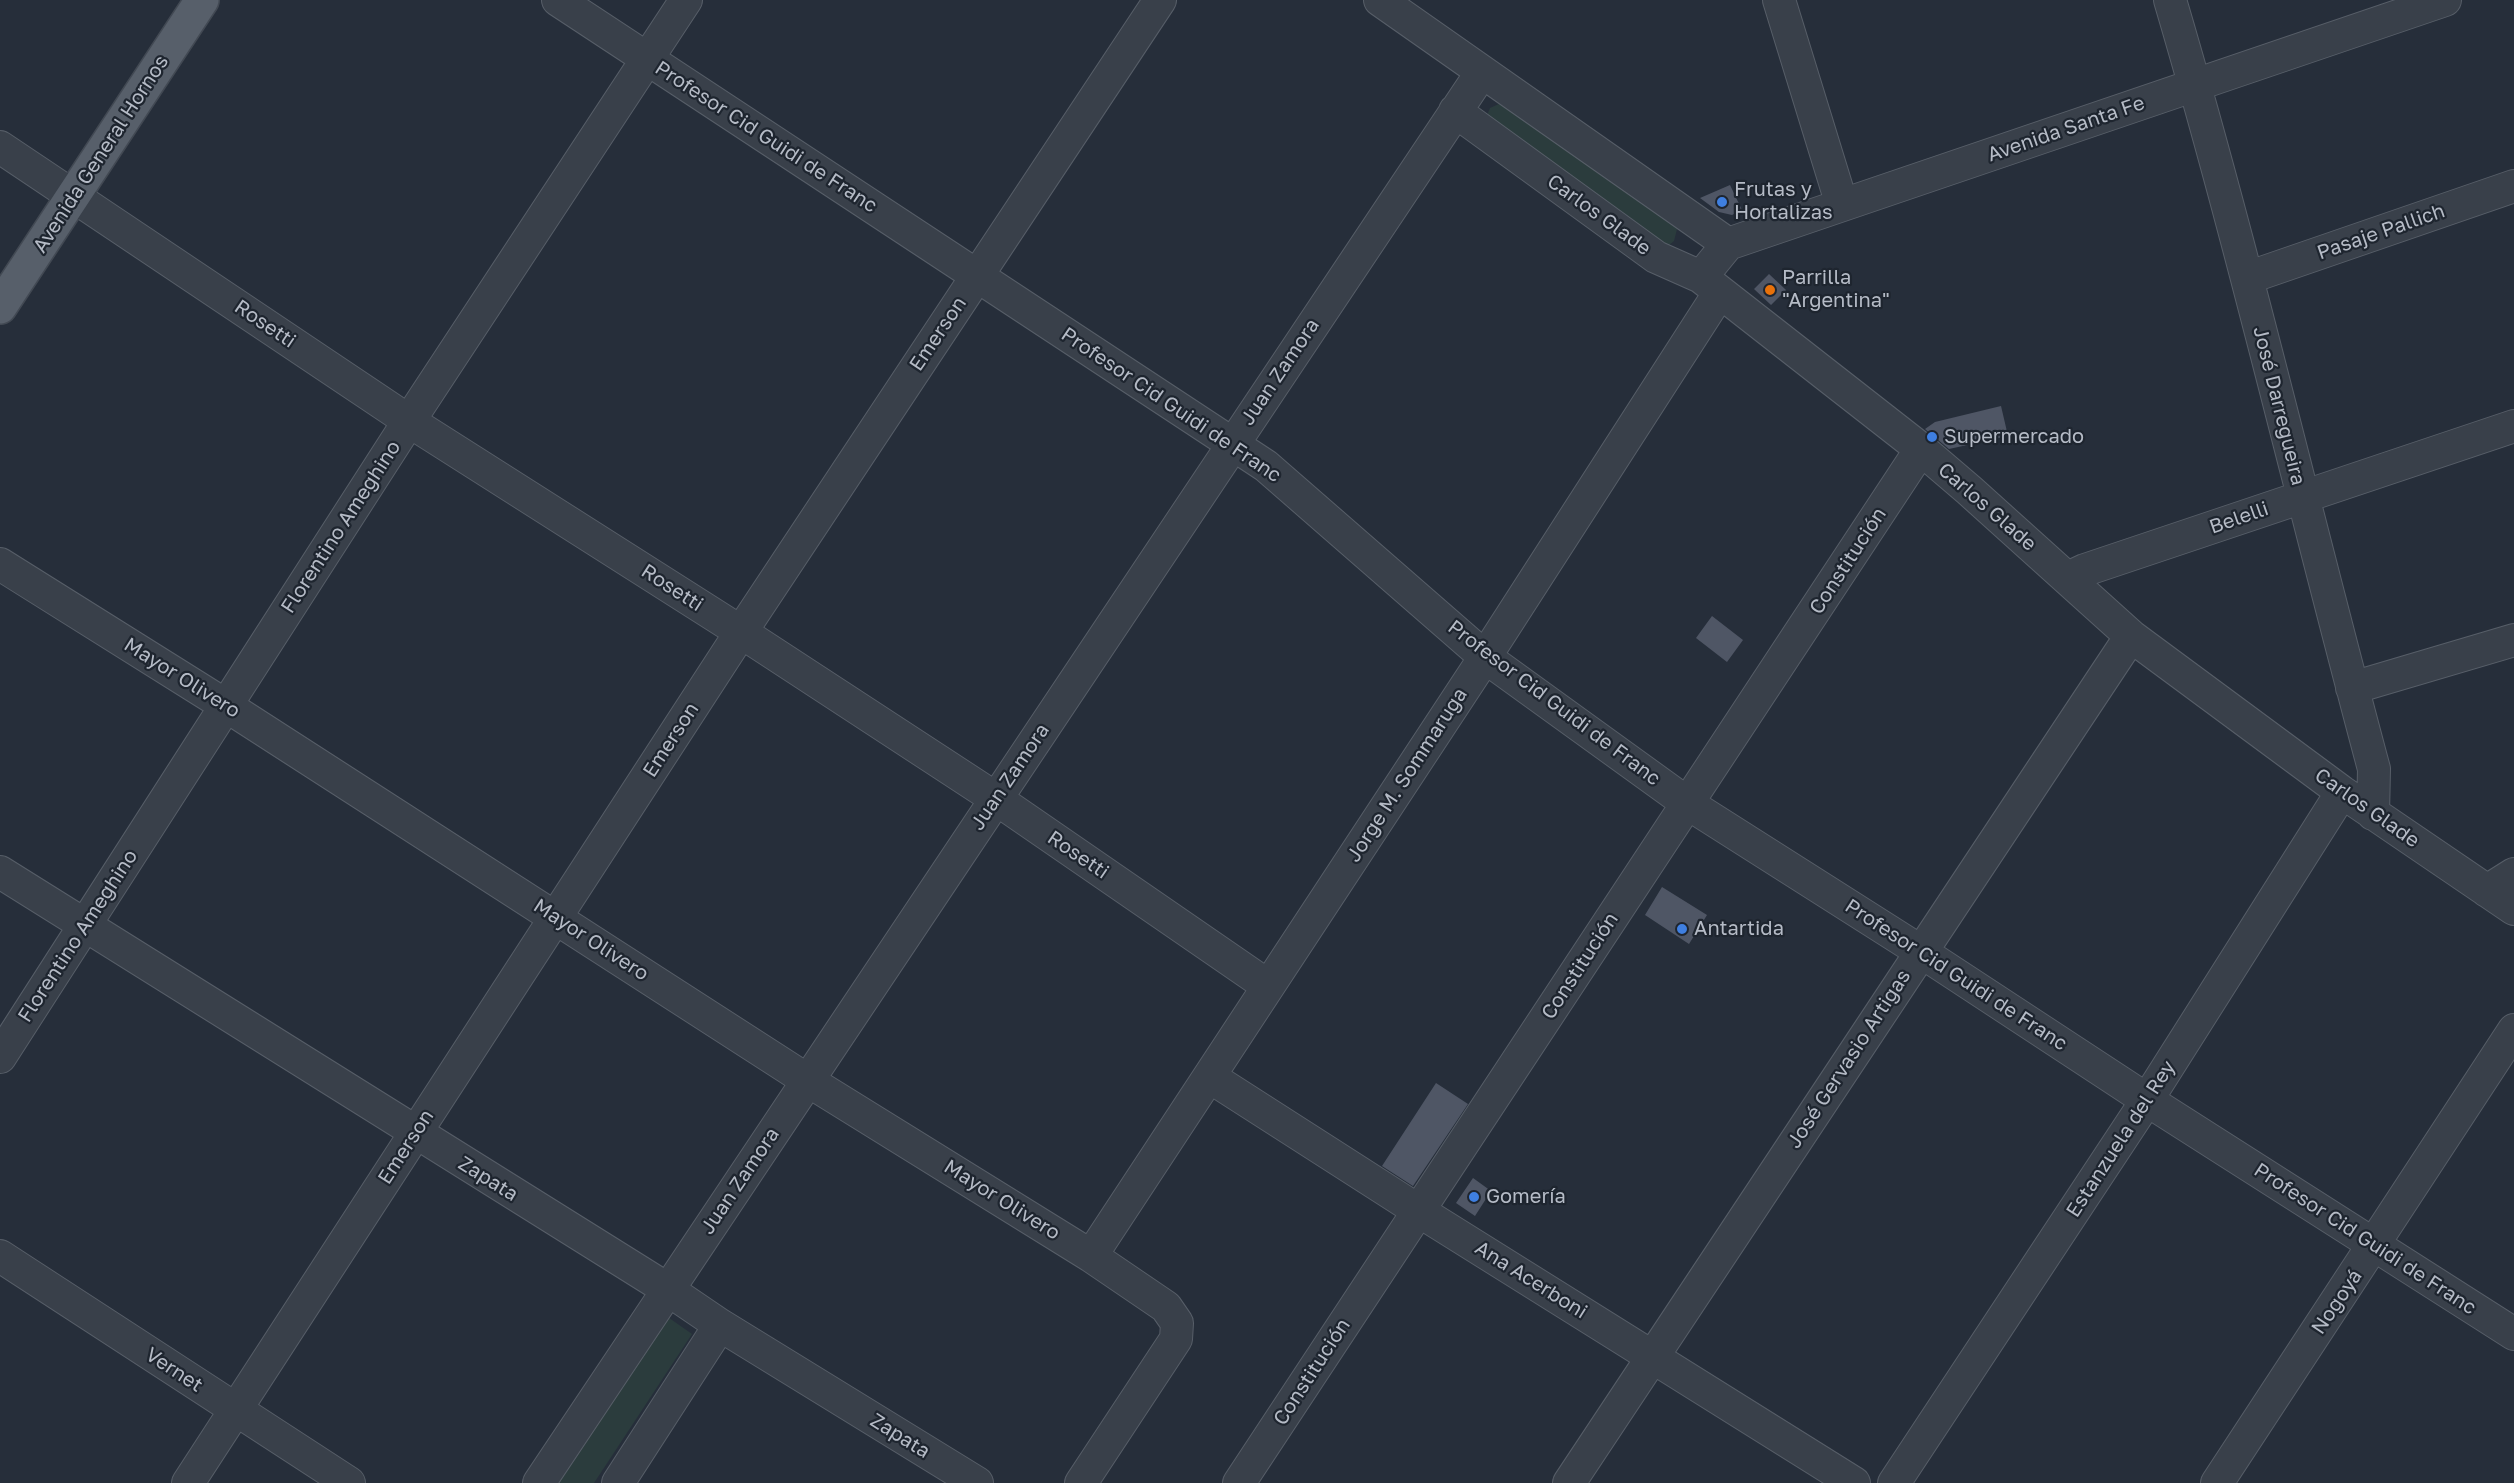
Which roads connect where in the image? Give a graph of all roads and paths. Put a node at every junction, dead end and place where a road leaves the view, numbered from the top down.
1 (202, 0) edge
2 (558, 0) edge
3 (686, 0) edge
4 (1160, 0) edge
5 (1380, 0) edge
6 (1779, 0) edge
7 (2170, 0) edge
8 (2445, 0) edge
9 (647, 59) junction
10 (1482, 72) junction
11 (2195, 85) junction
12 (1455, 111) junction
13 (0, 147) edge
14 (2514, 186) edge
15 (73, 195) junction
16 (1842, 205) junction
17 (1728, 244) junction
18 (977, 275) junction
19 (2247, 278) junction
20 (1711, 285) junction
21 (0, 307) edge
22 (409, 420) junction
23 (2514, 426) edge
24 (1233, 443) junction
25 (1921, 449) junction
26 (2302, 497) junction
27 (0, 564) edge
28 (2068, 578) junction
29 (741, 632) junction
30 (2131, 636) junction
31 (2514, 639) edge
32 (1485, 657) junction
33 (2352, 688) junction
34 (225, 705) junction
35 (2342, 792) junction
36 (995, 798) junction
37 (1687, 803) junction
38 (2373, 814) junction
39 (0, 872) edge
40 (2514, 874) edge
41 (2487, 891) junction
42 (2514, 909) edge
43 (556, 917) junction
44 (85, 925) junction
45 (1920, 951) junction
46 (1268, 986) junction
47 (2514, 1030) edge
48 (0, 1056) edge
49 (1210, 1077) junction
50 (807, 1080) junction
51 (2147, 1100) junction
52 (415, 1133) junction
53 (1419, 1211) junction
54 (2374, 1245) junction
55 (0, 1256) edge
56 (1091, 1256) junction
57 (667, 1289) junction
58 (720, 1325) junction
59 (2514, 1334) edge
60 (1653, 1356) junction
61 (236, 1411) junction
62 (188, 1483) edge
63 (349, 1483) edge
64 (539, 1483) edge
65 (618, 1483) edge
66 (977, 1483) edge
67 (1081, 1483) edge
68 (1239, 1483) edge
69 (1569, 1483) edge
70 (1854, 1483) edge
71 (1894, 1483) edge
72 (2217, 1483) edge

1 - 15 main road, Avenida General Hornos
2 - 9 street, Profesor Cid Guidi de Franc
3 - 9 street, Florentino Ameghino
4 - 18 street, Emerson
5 - 10 street
6 - 16 street
7 - 11 street, José Darregueira
8 - 11 street, Avenida Santa Fe
9 - 18 street, Profesor Cid Guidi de Franc
9 - 22 street, Florentino Ameghino
10 - 12 street, Juan Zamora
10 - 17 street
11 - 16 street, Avenida Santa Fe
11 - 19 street, José Darregueira
12 - 20 street, Carlos Glade
12 - 24 street, Juan Zamora
13 - 15 street, Rosetti
14 - 19 street, Pasaje Pallich
15 - 21 main road, Avenida General Hornos
15 - 22 street, Rosetti
16 - 17 street, Avenida Santa Fe
17 - 20 street
18 - 24 street, Profesor Cid Guidi de Franc
18 - 29 street, Emerson
19 - 26 street, José Darregueira
20 - 25 street, Carlos Glade
20 - 32 street, Jorge M. Sommaruga
22 - 29 street, Rosetti
22 - 34 street, Florentino Ameghino
23 - 26 street, Belelli
24 - 32 street, Profesor Cid Guidi de Franc
24 - 36 street, Juan Zamora
25 - 28 street, Carlos Glade
25 - 37 street, Constitución
26 - 28 street, Belelli
26 - 33 street, José Darregueira
27 - 34 street, Mayor Olivero
28 - 30 street, Carlos Glade
29 - 36 street, Rosetti
29 - 43 street, Emerson
30 - 35 street, Carlos Glade
30 - 45 street, José Gervasio Artigas
31 - 33 street
32 - 37 street, Profesor Cid Guidi de Franc
32 - 46 street, Jorge M. Sommaruga
33 - 38 street, José Darregueira
34 - 43 street, Mayor Olivero
34 - 44 street, Florentino Ameghino
35 - 38 street, Carlos Glade
35 - 51 street, Estanzuela del Rey
36 - 46 street, Rosetti
36 - 50 street, Juan Zamora
37 - 45 street, Profesor Cid Guidi de Franc
37 - 53 street, Constitución
38 - 41 street, Carlos Glade
39 - 44 street, Zapata
40 - 41 street
41 - 42 street, Carlos Glade
43 - 50 street, Mayor Olivero
43 - 52 street, Emerson
44 - 48 street, Florentino Ameghino
44 - 52 street, Zapata
45 - 51 street, Profesor Cid Guidi de Franc
45 - 60 street, José Gervasio Artigas
46 - 49 street, Jorge M. Sommaruga
47 - 54 street, Nogoyá
49 - 53 street, Ana Acerboni
49 - 56 street, Jorge M. Sommaruga
50 - 56 street, Mayor Olivero
50 - 57 street, Juan Zamora
51 - 54 street, Profesor Cid Guidi de Franc
51 - 71 street, Estanzuela del Rey
52 - 57 street, Zapata
52 - 61 street, Emerson
53 - 60 street, Ana Acerboni
53 - 68 street, Constitución
54 - 59 street, Profesor Cid Guidi de Franc
54 - 72 street, Nogoyá
55 - 61 street, Vernet
56 - 67 street, Mayor Olivero
57 - 58 street, Zapata
57 - 64 street, Juan Zamora
58 - 65 street
58 - 66 street, Zapata
60 - 69 street, José Gervasio Artigas
60 - 70 street, Ana Acerboni
61 - 62 street, Emerson
61 - 63 street, Vernet

